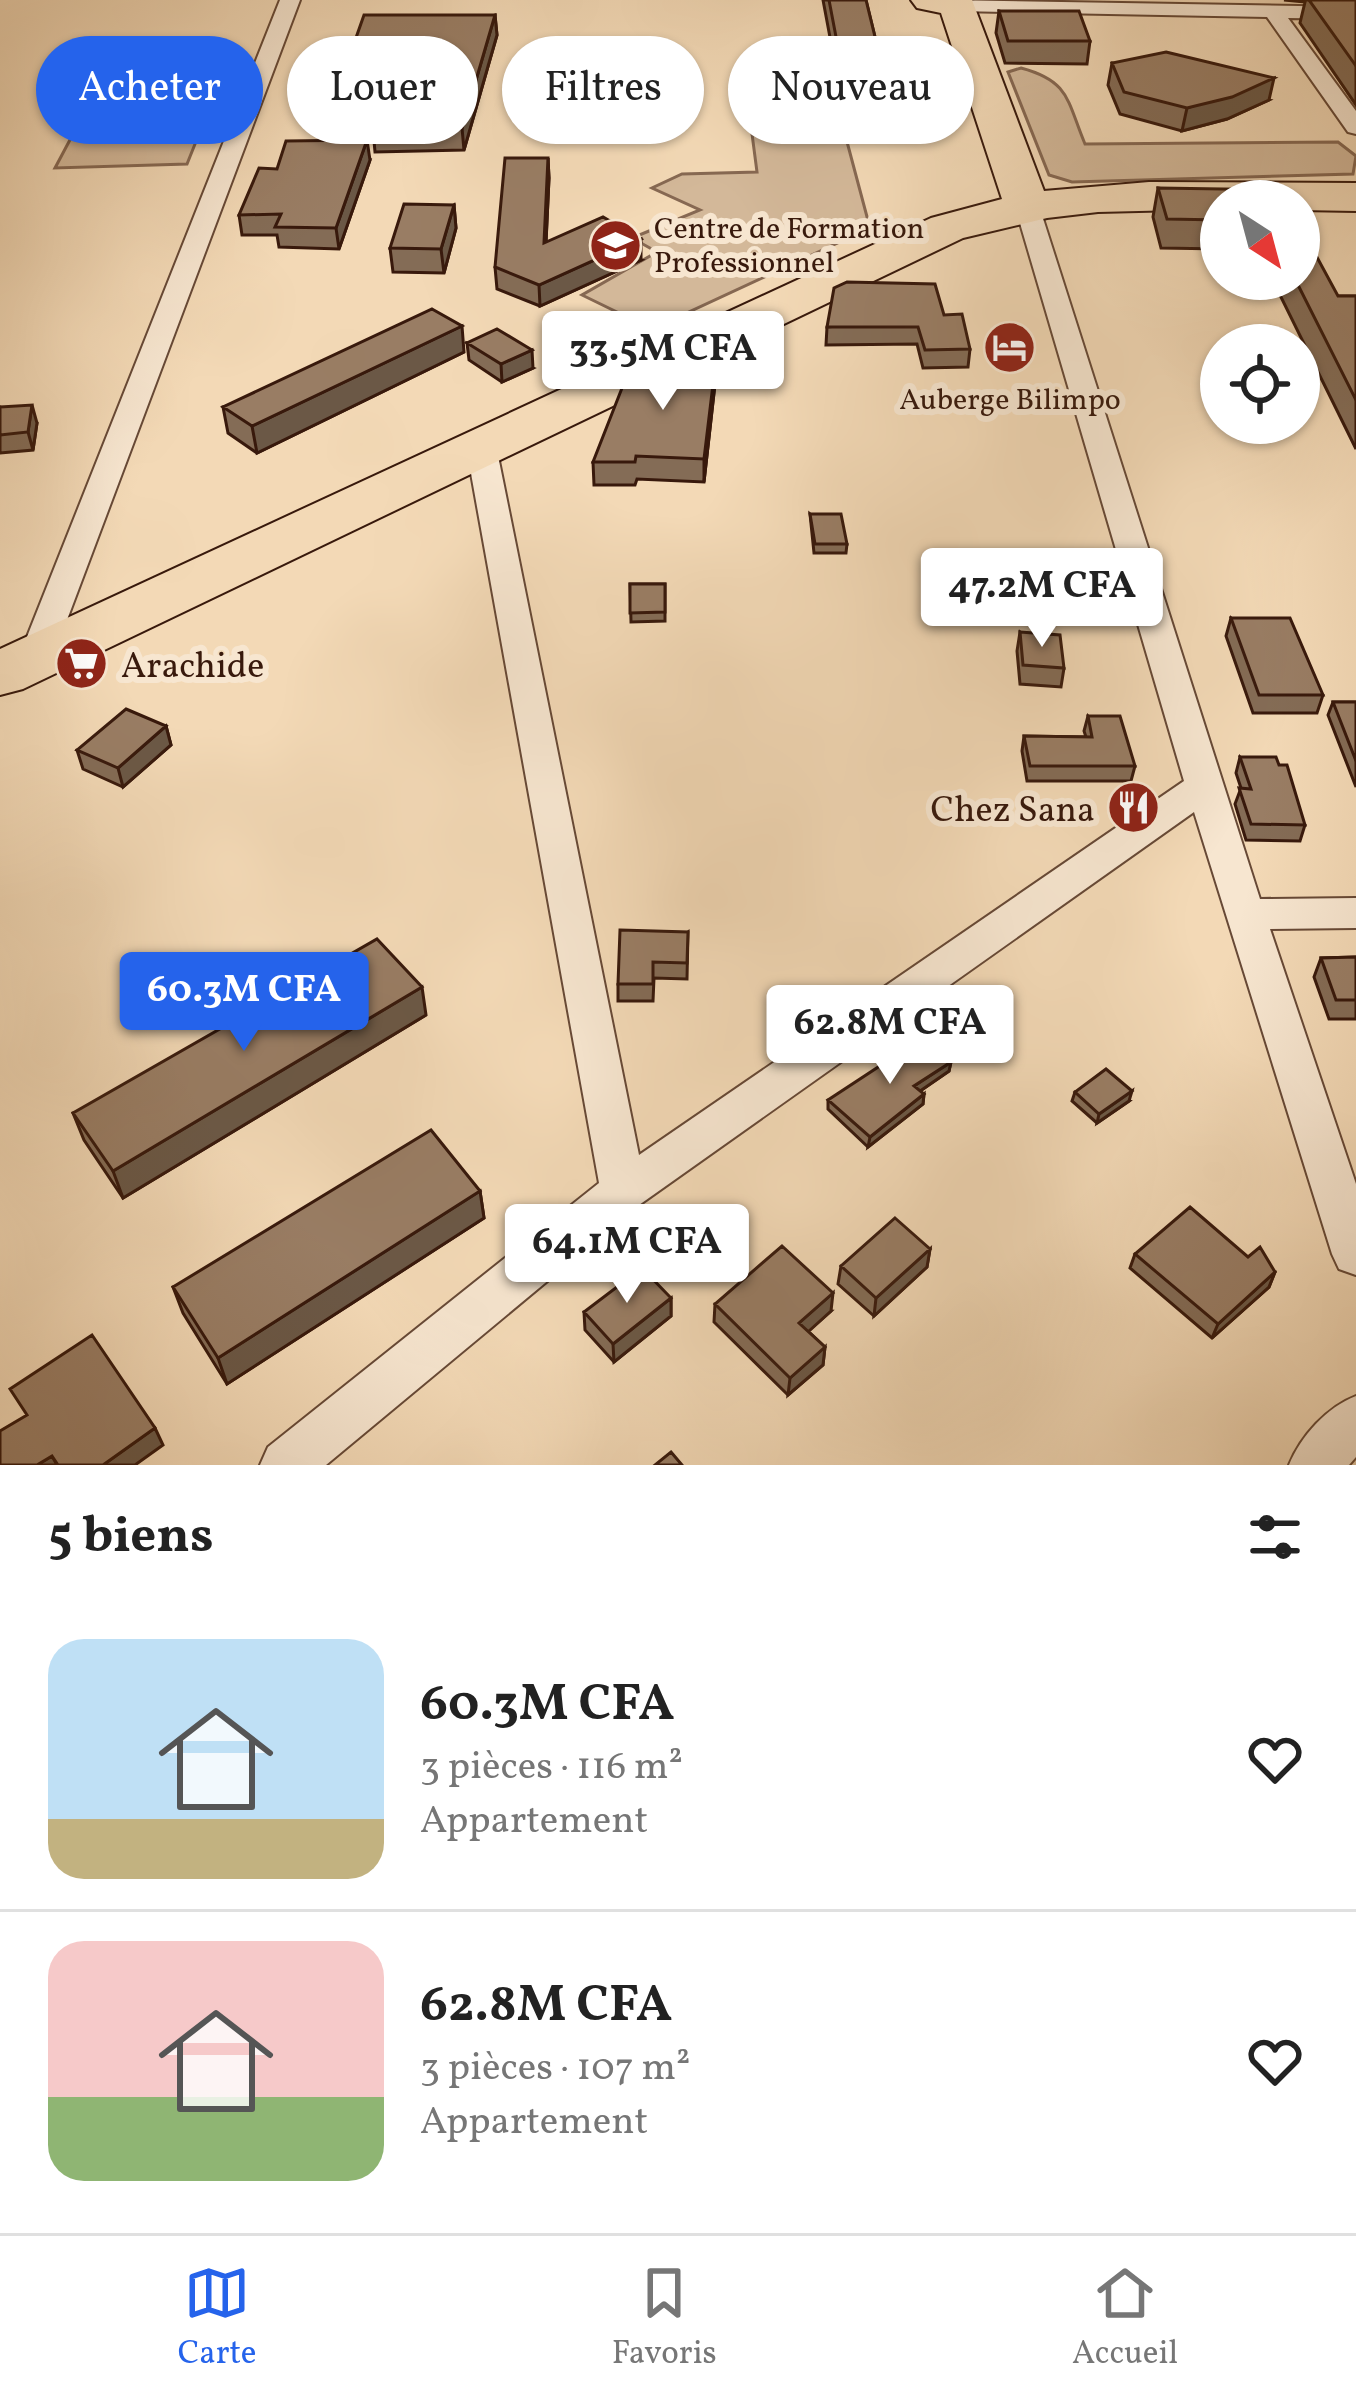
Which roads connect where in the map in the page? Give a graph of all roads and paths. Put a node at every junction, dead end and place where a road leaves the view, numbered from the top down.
1 (290, 0) edge
2 (948, 2) edge
3 (1274, 13) junction
4 (1356, 13) edge
5 (1356, 127) edge
6 (1356, 197) edge
7 (1027, 206) junction
8 (482, 451) junction
9 (18, 666) edge
10 (1204, 786) junction
11 (1356, 913) edge
12 (1246, 914) junction
13 (623, 1191) junction
14 (1356, 1254) edge
15 (1356, 1420) edge
16 (286, 1465) edge
17 (1315, 1465) edge

1 - 9 street
2 - 3 street
2 - 7 highway
3 - 4 street
3 - 5 street
6 - 7 highway
7 - 8 highway
7 - 10 street
8 - 9 highway
8 - 13 street
10 - 12 street
10 - 13 street
11 - 12 street
12 - 14 street
13 - 16 street
15 - 17 street

